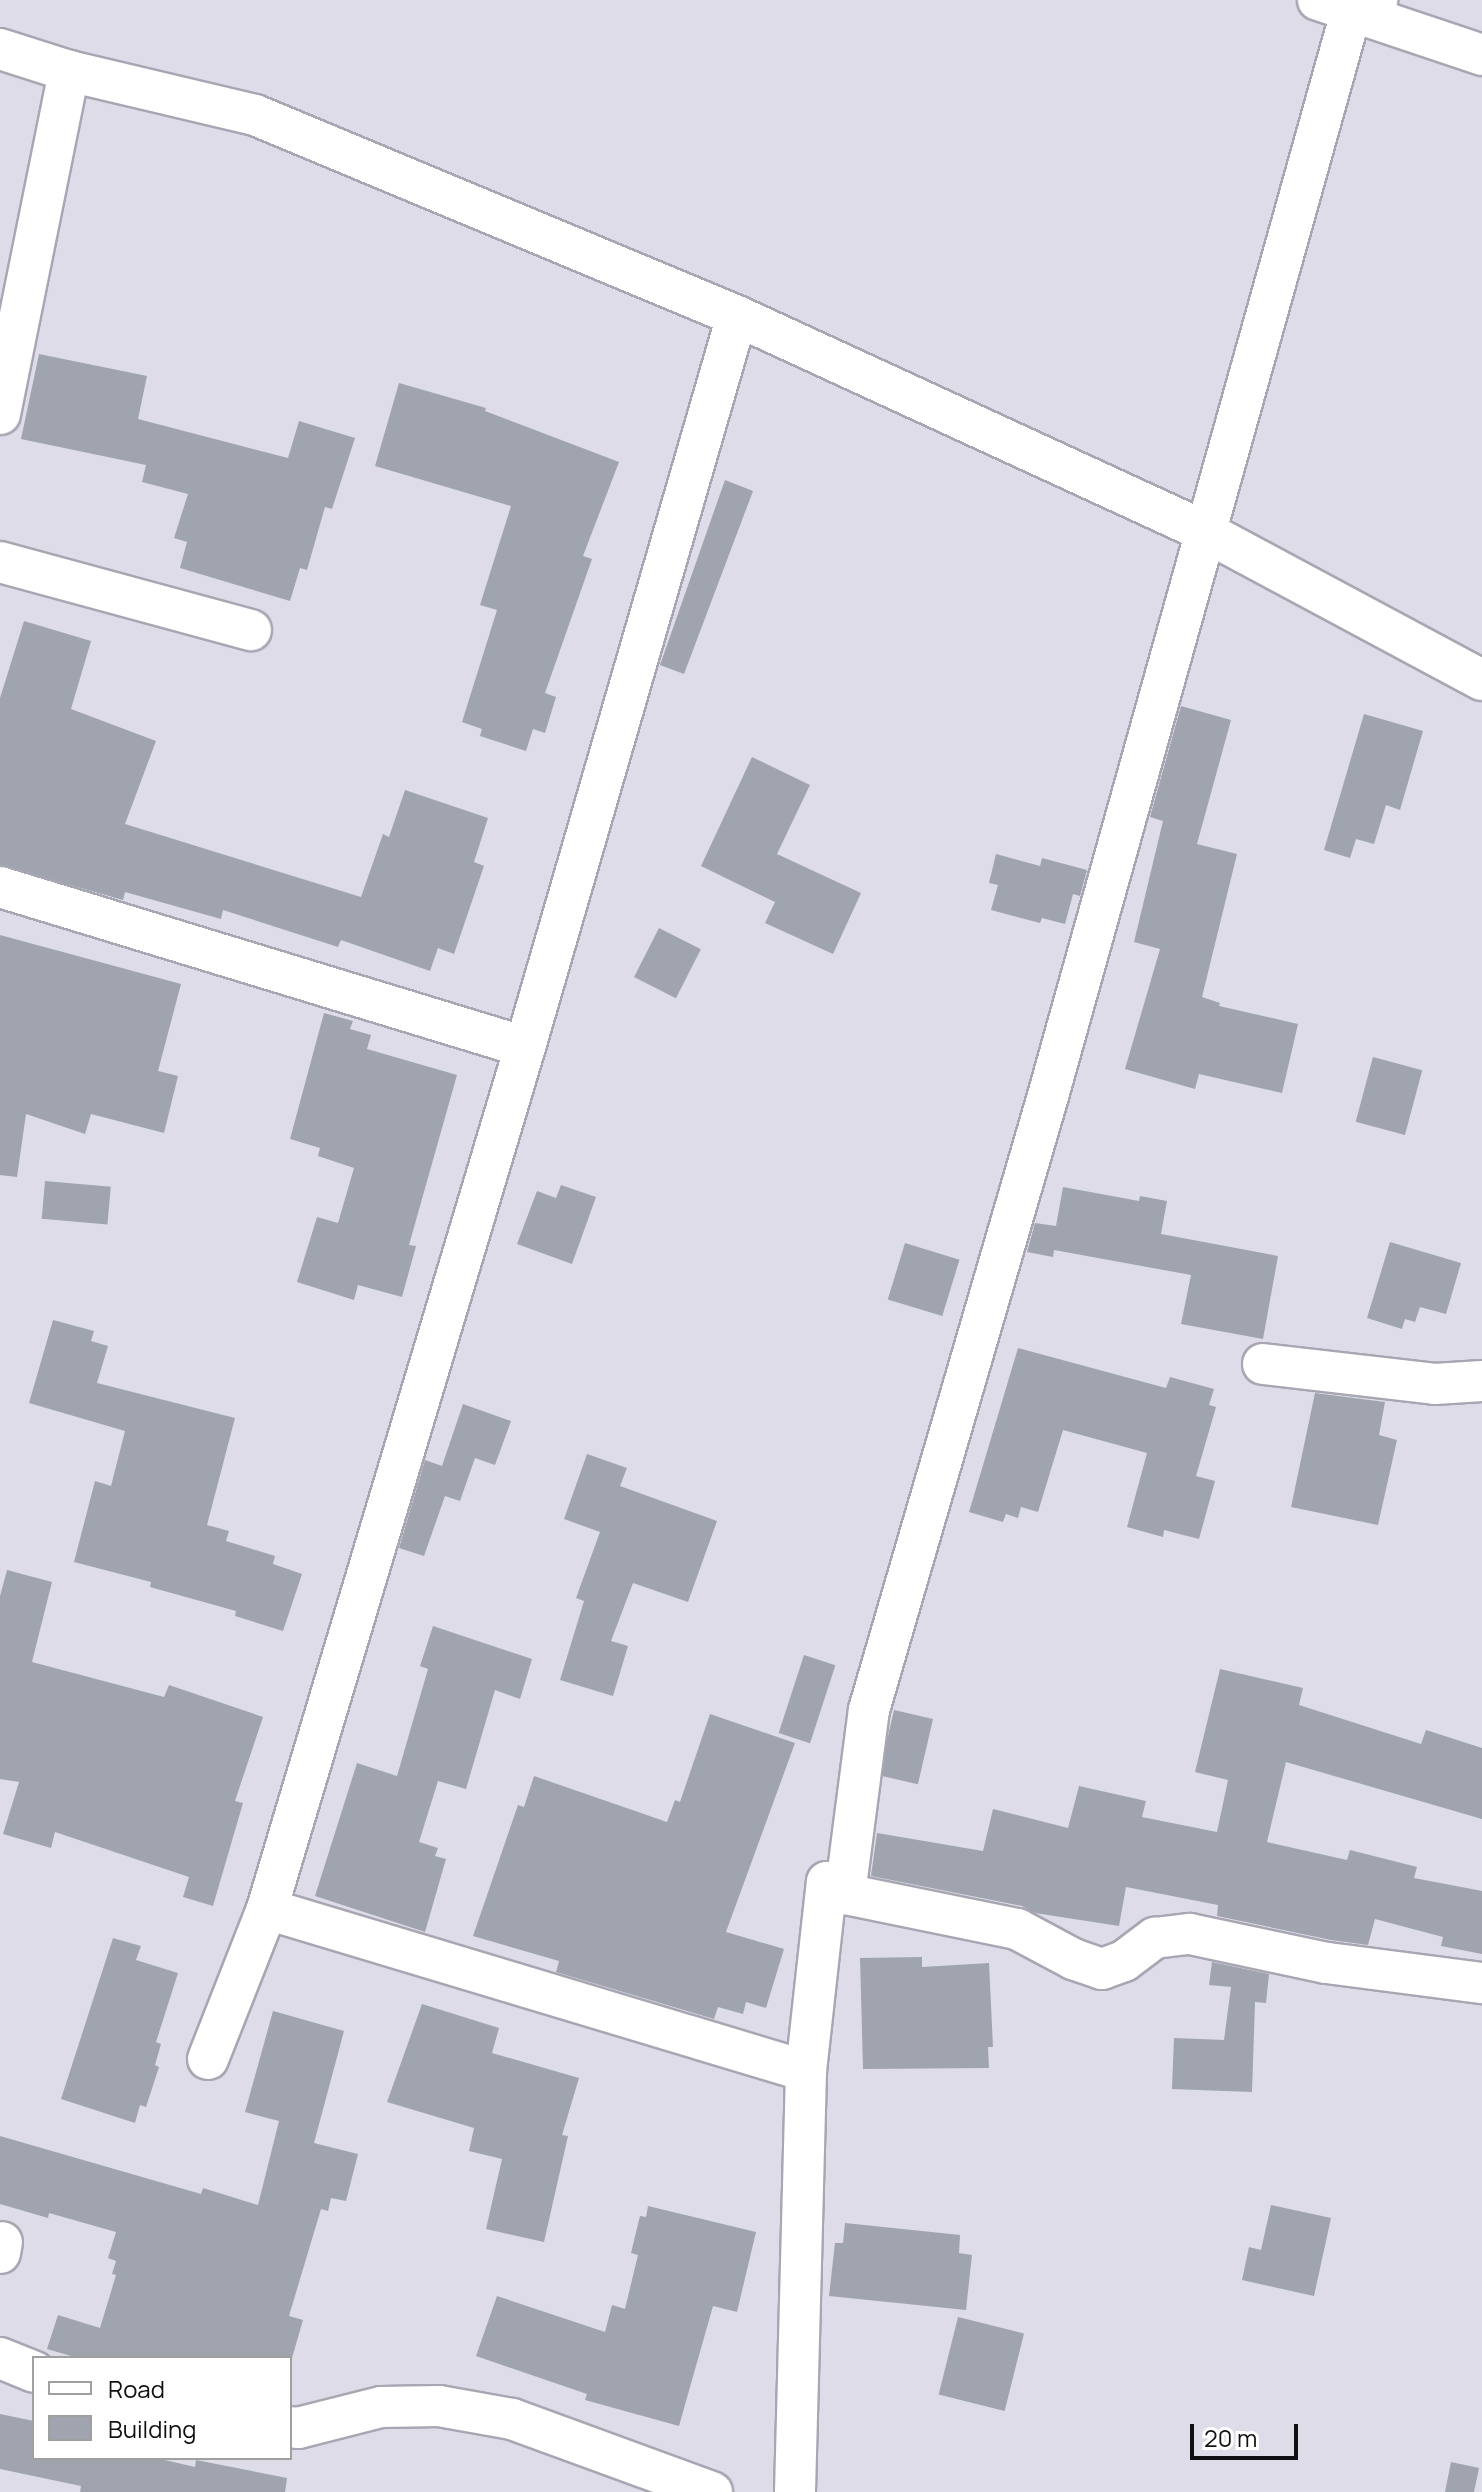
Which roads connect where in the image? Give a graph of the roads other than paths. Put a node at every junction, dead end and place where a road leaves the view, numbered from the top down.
1 (1349, 4) edge
2 (0, 49) edge
3 (1482, 55) edge
4 (69, 71) junction
5 (737, 316) junction
6 (0, 414) edge
7 (1204, 531) junction
8 (0, 562) edge
9 (251, 630) dead end
10 (1482, 680) edge
11 (0, 887) edge
12 (525, 1047) junction
13 (1263, 1364) dead end
14 (1482, 1381) edge
15 (845, 1894) junction
16 (267, 1909) junction
17 (1482, 1983) edge
18 (208, 2059) dead end
19 (806, 2071) junction
20 (0, 2358) edge
21 (32, 2371) edge
22 (292, 2427) edge
23 (712, 2492) edge
24 (795, 2492) edge

1 - 3 street
1 - 7 street
2 - 4 street
4 - 5 street
4 - 6 street
5 - 7 street
5 - 12 street
7 - 10 street
7 - 15 street
8 - 9 street
11 - 12 street
12 - 16 street
13 - 14 street
15 - 17 street
15 - 19 street
16 - 18 street
16 - 19 street
19 - 24 street
20 - 21 street
22 - 23 street

